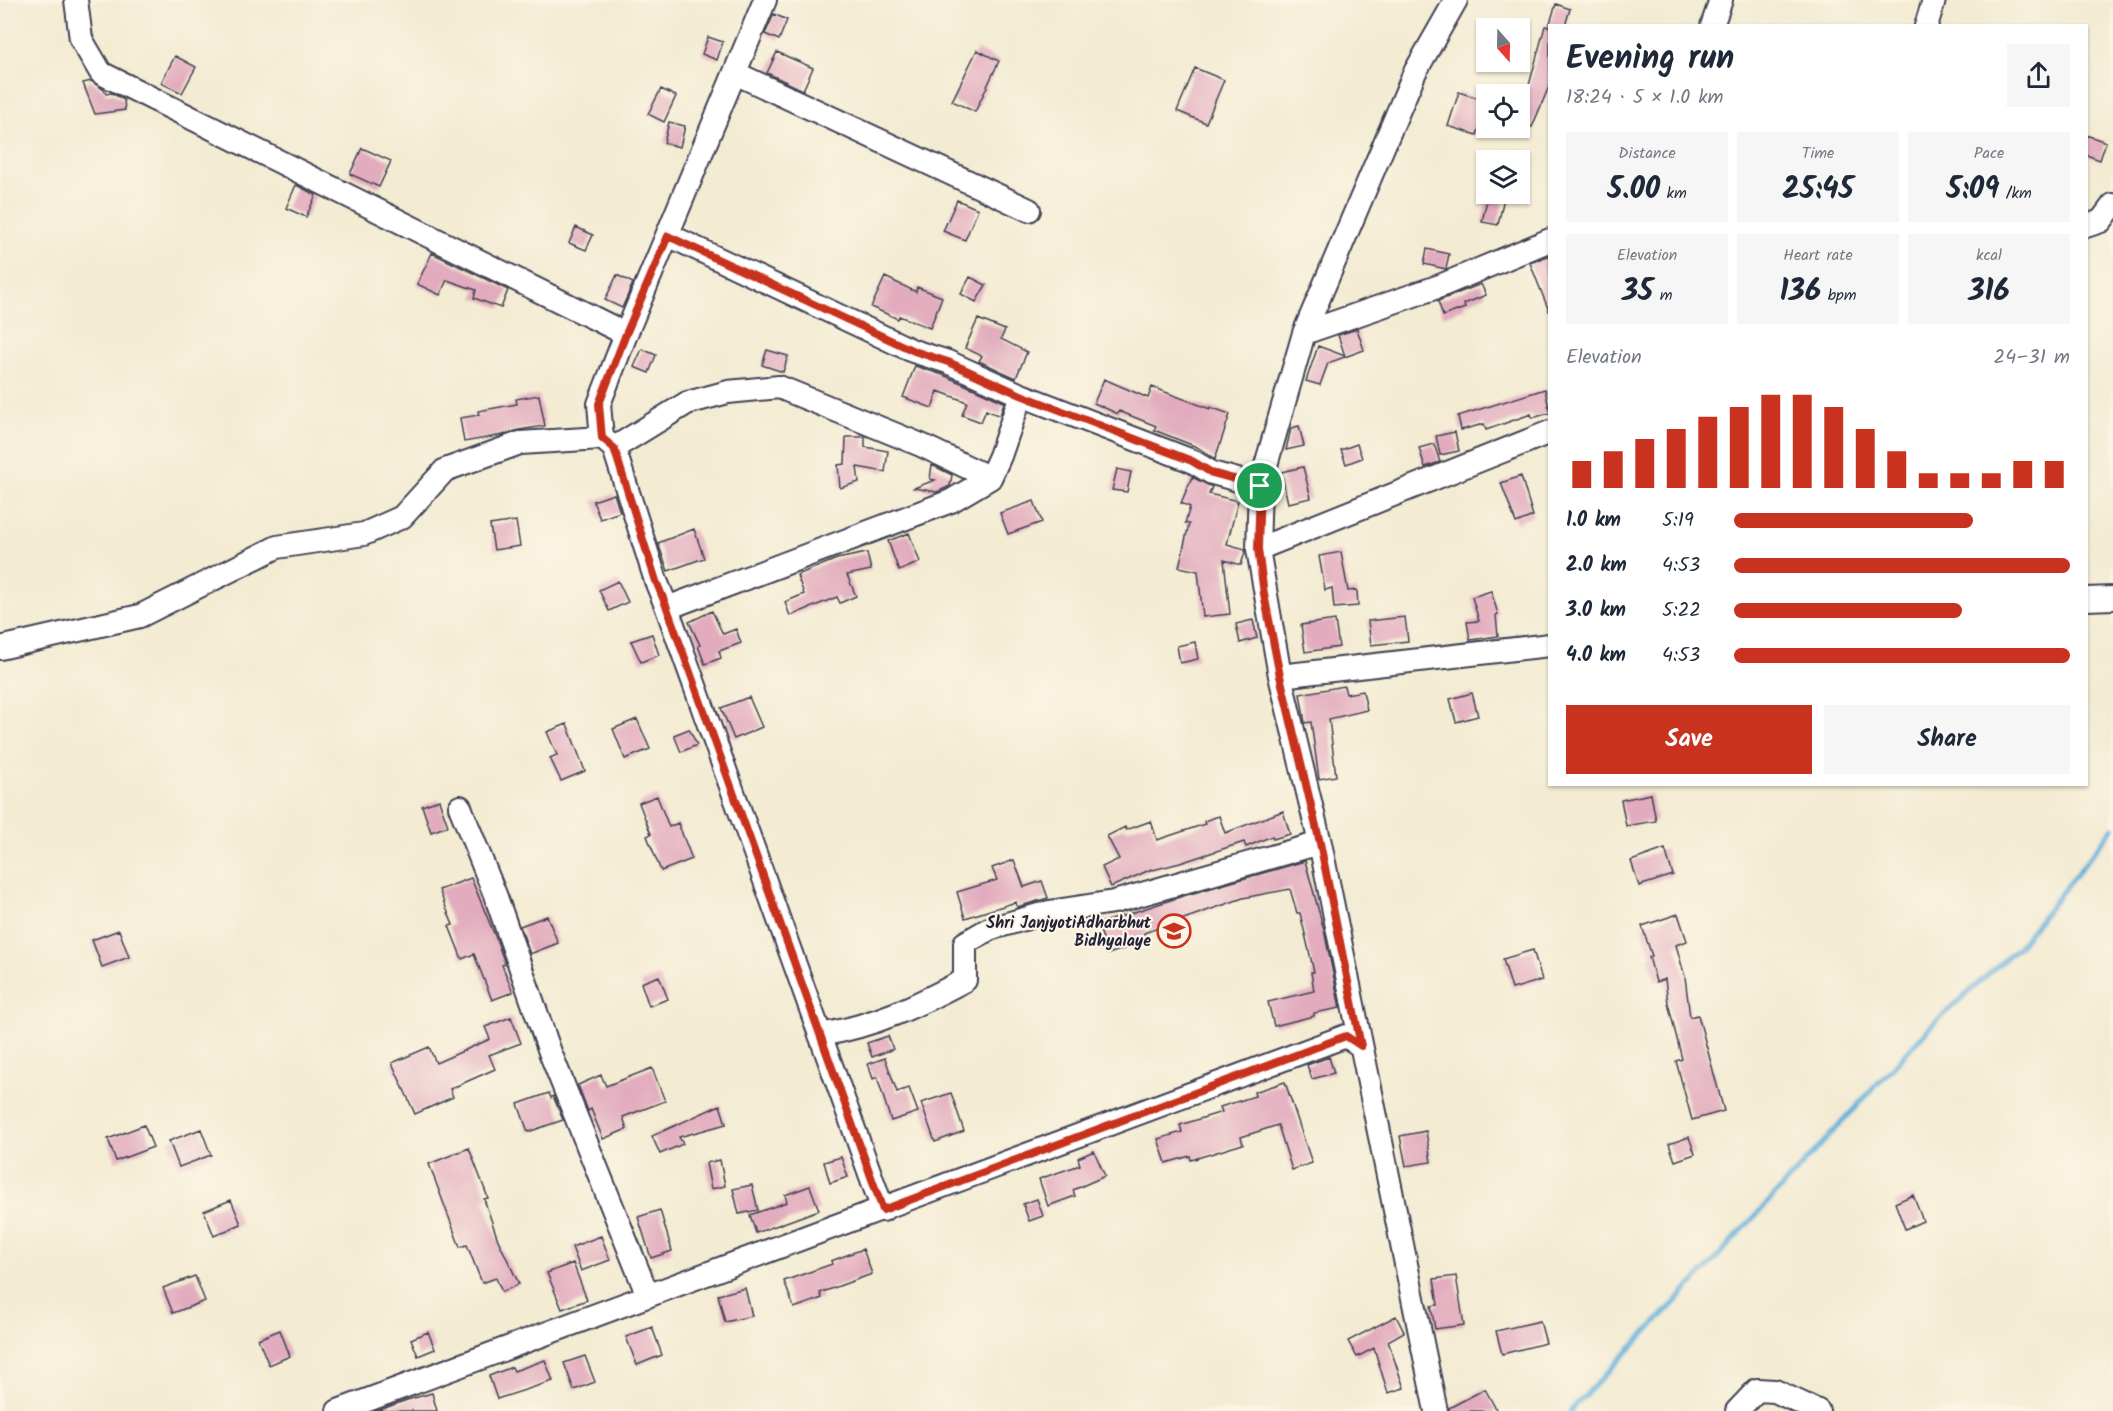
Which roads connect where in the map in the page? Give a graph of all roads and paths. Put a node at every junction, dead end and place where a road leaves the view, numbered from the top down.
1 (76, 0) edge
2 (765, 0) edge
3 (1456, 0) edge
4 (1721, 0) edge
5 (1934, 0) edge
6 (1713, 24) edge
7 (1927, 24) edge
8 (735, 73) junction
9 (2113, 205) edge
10 (1029, 210) dead end
11 (2088, 225) edge
12 (668, 236) junction
13 (1548, 241) edge
14 (1304, 333) junction
15 (626, 334) junction
16 (1021, 395) junction
17 (1548, 433) edge
18 (608, 443) junction
19 (990, 478) junction
20 (1260, 486) junction
21 (1258, 549) junction
22 (2113, 598) edge
23 (2088, 599) edge
24 (667, 608) junction
25 (1548, 645) edge
26 (0, 648) edge
27 (1280, 676) junction
28 (460, 807) dead end
29 (1320, 843) junction
30 (820, 1035) junction
31 (1361, 1046) junction
32 (883, 1210) junction
33 (648, 1296) junction
34 (338, 1411) edge
35 (1436, 1411) edge
36 (1737, 1411) edge
37 (1818, 1411) edge

1 - 15 street
2 - 8 street
3 - 14 street
4 - 6 street
5 - 7 street
8 - 10 street
8 - 12 street
9 - 11 street
12 - 15 street
12 - 16 street
13 - 14 street
14 - 20 street
15 - 18 street
16 - 19 street
16 - 20 street
17 - 21 street
18 - 19 street
18 - 24 street
18 - 26 street
19 - 24 street
20 - 21 street
21 - 27 street
22 - 23 street
24 - 30 street
25 - 27 street
27 - 29 street
28 - 33 street
29 - 30 street
29 - 31 street
30 - 32 street
31 - 32 street
31 - 35 street
32 - 33 street
33 - 34 street
36 - 37 street

